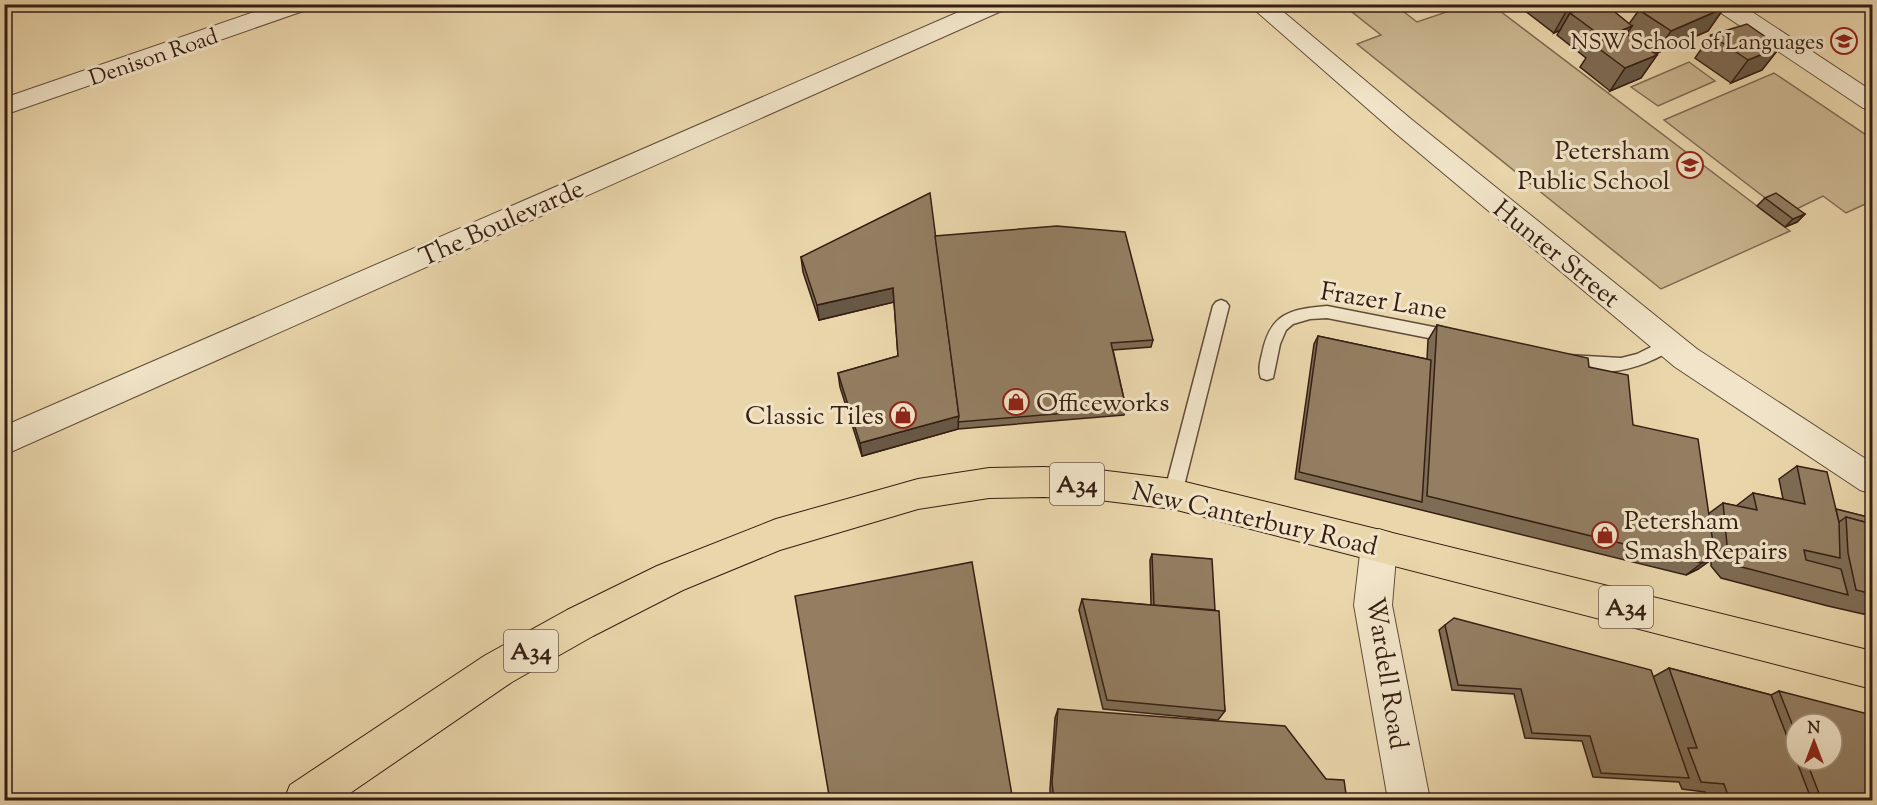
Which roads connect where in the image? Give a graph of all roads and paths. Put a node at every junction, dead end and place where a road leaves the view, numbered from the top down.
1 (301, 4) edge
2 (998, 4) edge
3 (1259, 4) edge
4 (1723, 4) edge
5 (1872, 102) edge
6 (4, 108) edge
7 (1221, 306) dead end
8 (1465, 340) edge
9 (1669, 344) junction
10 (1557, 359) edge
11 (1267, 373) dead end
12 (4, 441) edge
13 (1872, 480) edge
14 (1173, 494) junction
15 (1379, 545) junction
16 (1872, 670) edge
17 (305, 801) edge
18 (1409, 801) edge

1 - 6 street, Denison Road
2 - 12 street, The Boulevarde
3 - 9 street, Hunter Street
4 - 5 street
7 - 14 lane
8 - 11 lane, Frazer Lane
9 - 10 lane
9 - 13 street, Hunter Street
14 - 15 highway, New Canterbury Road / A34
14 - 17 highway, New Canterbury Road / A34
15 - 16 highway, New Canterbury Road / A34
15 - 18 street, Wardell Road

